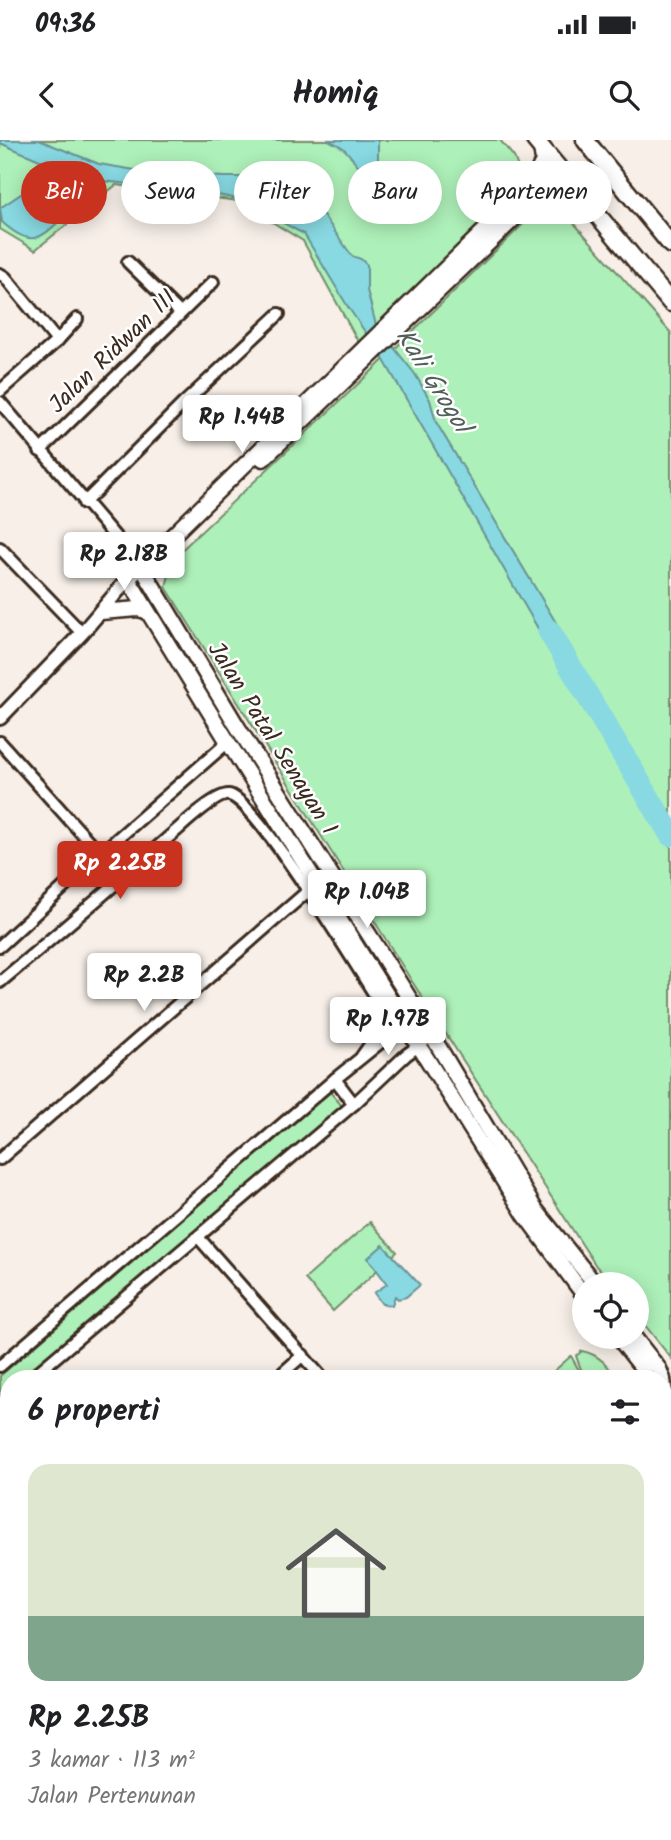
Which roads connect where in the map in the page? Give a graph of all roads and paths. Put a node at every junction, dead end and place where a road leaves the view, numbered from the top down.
1 (585, 140) edge
2 (538, 144) edge
3 (552, 161) edge
4 (507, 224) edge
5 (605, 224) edge
6 (671, 245) edge
7 (128, 262) dead end
8 (0, 274) edge
9 (213, 282) dead end
10 (671, 303) edge
11 (180, 313) junction
12 (279, 314) dead end
13 (77, 319) dead end
14 (387, 334) junction
15 (57, 341) junction
16 (0, 391) edge
17 (0, 402) edge
18 (40, 451) junction
19 (84, 503) junction
20 (3, 556) edge
21 (143, 570) junction
22 (126, 585) junction
23 (146, 611) junction
24 (100, 612) junction
25 (82, 633) junction
26 (0, 718) edge
27 (0, 742) edge
28 (228, 742) junction
29 (100, 854) junction
30 (308, 891) junction
31 (0, 946) edge
32 (0, 982) edge
33 (418, 1012) junction
34 (405, 1022) junction
35 (426, 1040) junction
36 (362, 1056) junction
37 (335, 1079) junction
38 (354, 1104) junction
39 (0, 1159) edge
40 (198, 1237) junction
41 (585, 1272) edge
42 (572, 1278) edge
43 (627, 1349) edge
44 (643, 1349) edge
45 (303, 1356) junction
46 (0, 1366) edge
47 (41, 1370) edge
48 (287, 1370) edge
49 (315, 1370) edge
50 (644, 1370) edge
51 (659, 1370) edge

1 - 6 main road
2 - 3 main road
2 - 14 main road
4 - 14 main road
5 - 10 main road
7 - 11 street
8 - 15 street
9 - 11 street, Jalan Ridwan III
11 - 18 street, Jalan Ridwan III
12 - 19 street
13 - 15 street
14 - 21 main road
15 - 16 street
17 - 18 street
18 - 19 street
19 - 21 street
20 - 25 street
21 - 22 main road
21 - 33 main road, Jalan Patal Senayan I
22 - 23 main road, Jalan Patal Senayan I
22 - 24 street
23 - 24 main road
23 - 28 main road, Jalan Patal Senayan I
24 - 25 street
25 - 26 street
27 - 29 street
28 - 29 street
28 - 34 main road, Jalan Patal Senayan I
29 - 31 street
30 - 32 street
30 - 36 street
30 - 39 street
33 - 34 street
33 - 35 main road, Jalan Patal Senayan I
34 - 35 main road, Jalan Patal Senayan I
34 - 36 street
35 - 38 street
35 - 41 main road, Jalan Patal Senayan I
35 - 42 main road, Jalan Patal Senayan I
36 - 37 street
37 - 38 street
37 - 46 street
38 - 40 street
40 - 45 street
40 - 47 street
43 - 50 main road
44 - 51 main road
45 - 48 street
45 - 49 street

